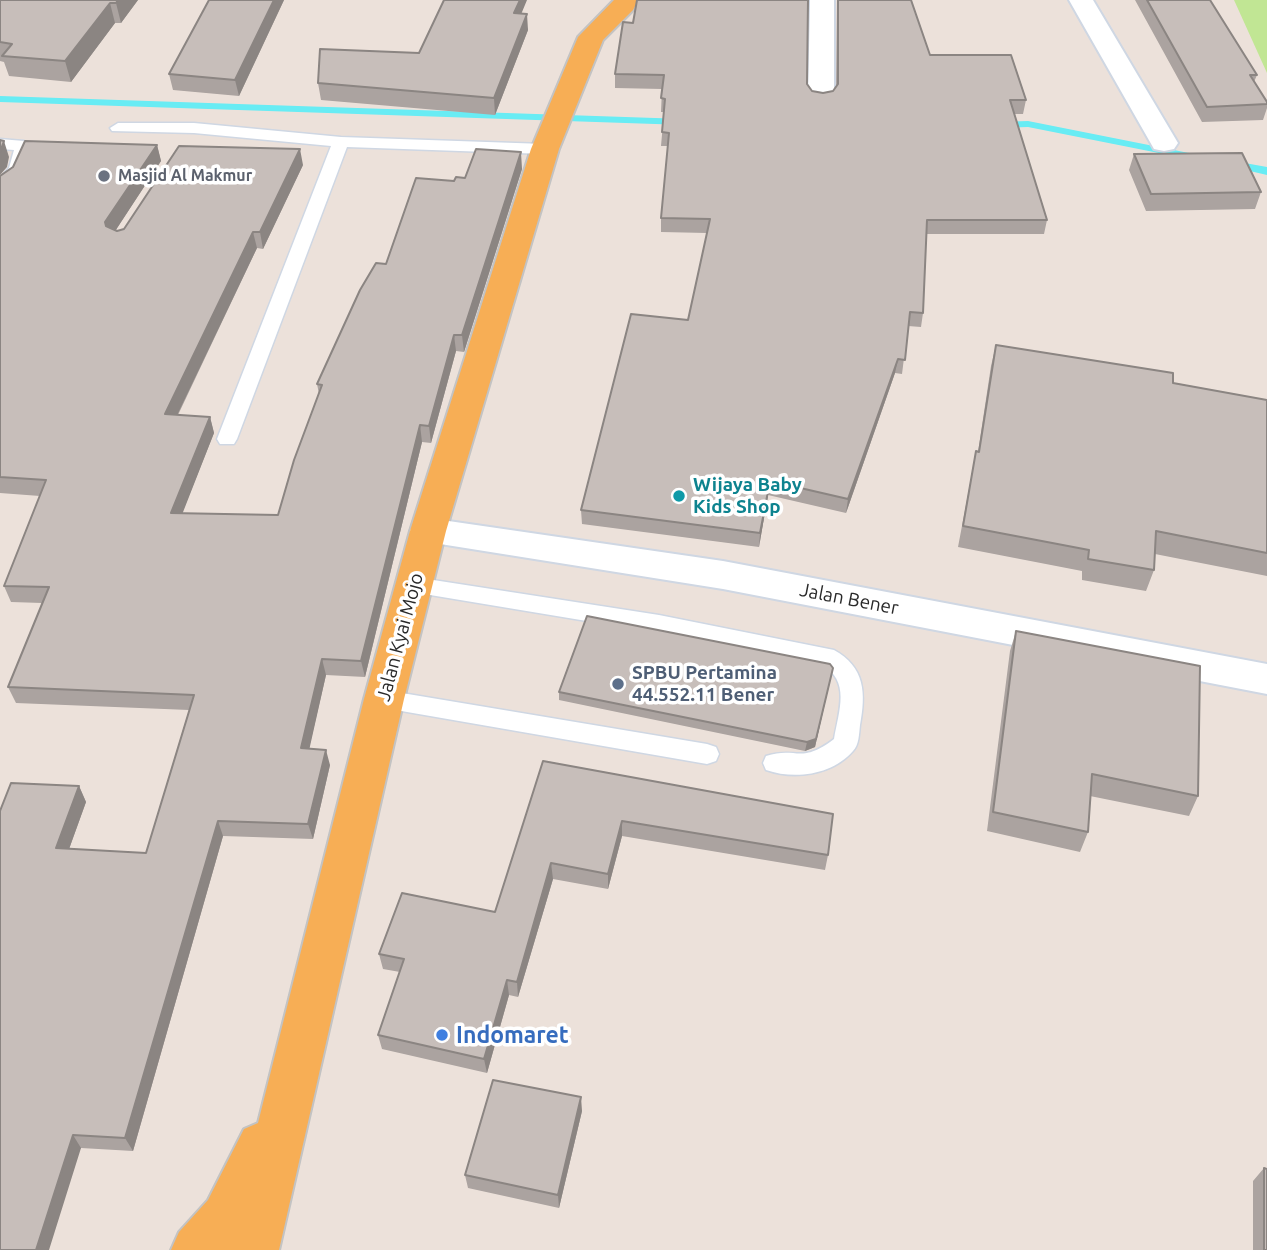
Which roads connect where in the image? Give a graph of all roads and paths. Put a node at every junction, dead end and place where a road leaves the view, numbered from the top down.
1 (625, 0) edge
2 (822, 0) edge
3 (1081, 0) edge
4 (589, 2) edge
5 (591, 37) junction
6 (821, 96) edge
7 (118, 128) dead end
8 (194, 128) junction
9 (552, 134) junction
10 (341, 142) junction
11 (1164, 143) dead end
12 (0, 144) edge
13 (179, 150) edge
14 (0, 188) edge
15 (227, 439) dead end
16 (428, 531) junction
17 (414, 585) junction
18 (1267, 679) edge
19 (384, 699) junction
20 (706, 754) dead end
21 (775, 763) dead end
22 (292, 1084) junction
23 (197, 1250) edge
24 (253, 1250) edge

1 - 5 main road
2 - 6 street
3 - 11 street
4 - 5 main road
5 - 9 main road, Jalan Kyai Mojo
7 - 8 lane
8 - 10 lane
8 - 13 lane
9 - 10 lane
9 - 16 main road, Jalan Kyai Mojo
10 - 15 lane
12 - 14 lane
16 - 17 main road, Jalan Kyai Mojo
16 - 18 street, Jalan Bener
17 - 19 main road, Jalan Kyai Mojo
17 - 21 lane
19 - 20 lane
19 - 22 main road, Jalan Kyai Mojo
22 - 23 main road
22 - 24 main road, Jalan Kyai Mojo

